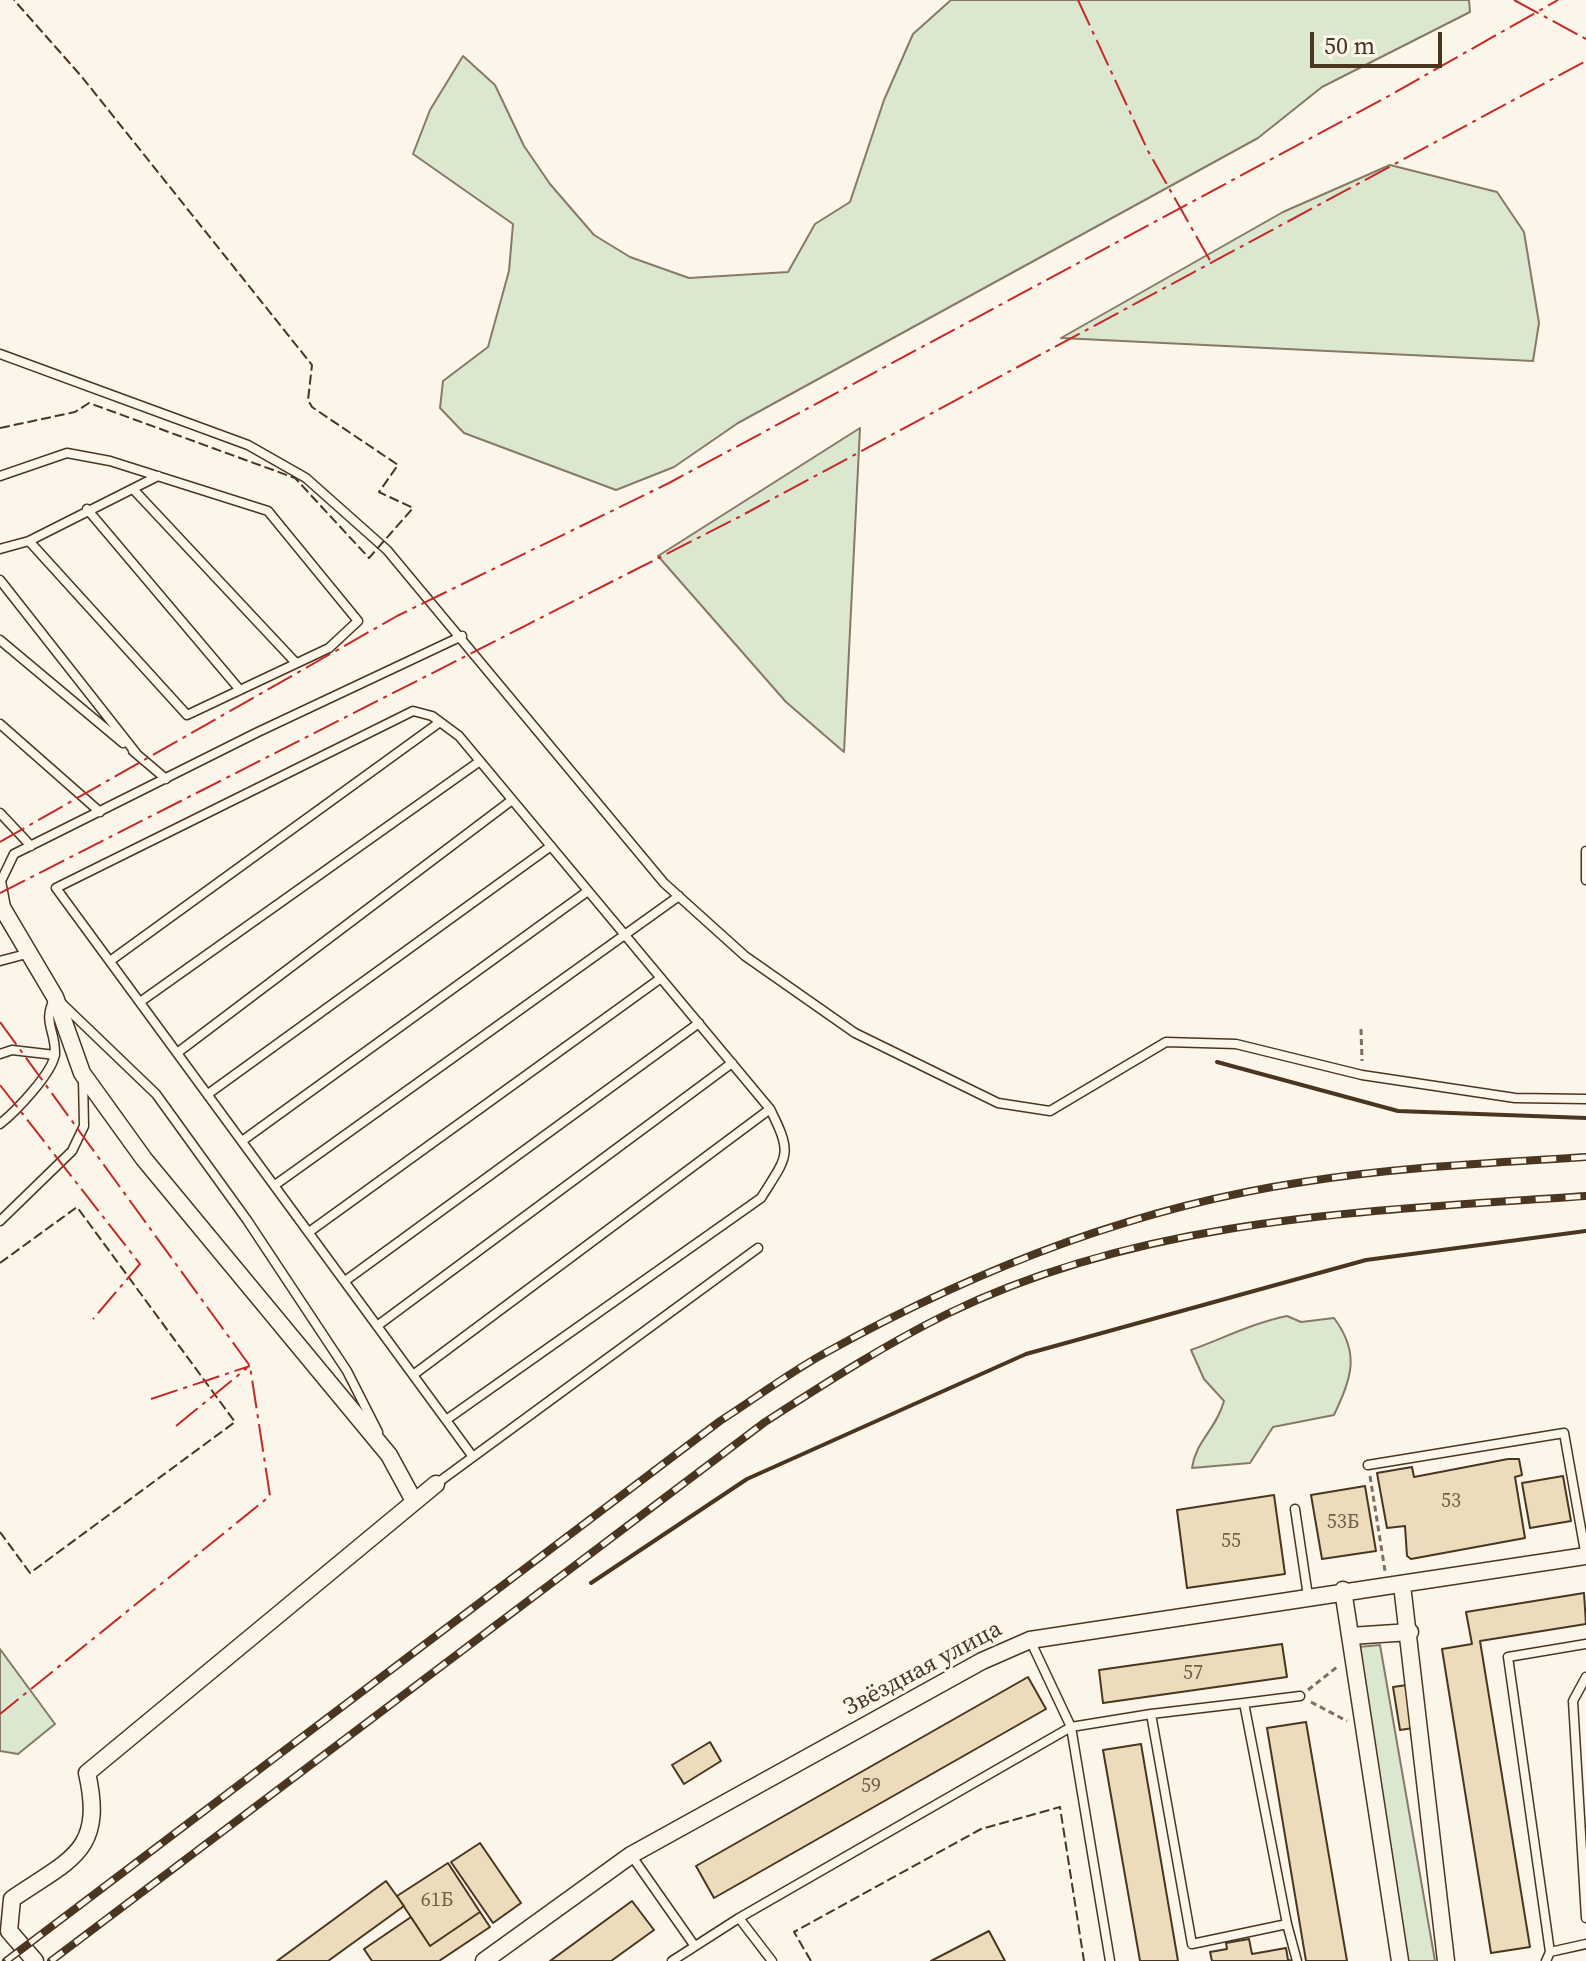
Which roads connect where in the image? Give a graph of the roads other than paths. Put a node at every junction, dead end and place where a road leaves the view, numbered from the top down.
1 (0, 354) edge
2 (0, 476) edge
3 (158, 476) junction
4 (133, 489) junction
5 (87, 509) junction
6 (29, 541) junction
7 (0, 549) edge
8 (0, 580) edge
9 (462, 636) junction
10 (0, 640) edge
11 (296, 663) junction
12 (240, 690) junction
13 (440, 722) junction
14 (0, 724) edge
15 (136, 753) junction
16 (480, 761) junction
17 (166, 779) junction
18 (512, 800) junction
19 (100, 812) junction
20 (0, 813) edge
21 (31, 846) junction
22 (551, 846) junction
23 (1586, 851) edge
24 (1586, 880) edge
25 (588, 891) junction
26 (679, 896) junction
27 (4, 908) edge
28 (626, 936) junction
29 (31, 953) junction
30 (0, 961) edge
31 (110, 961) junction
32 (661, 978) junction
33 (55, 997) junction
34 (140, 1002) junction
35 (699, 1023) junction
36 (177, 1053) junction
37 (0, 1054) edge
38 (55, 1055) junction
39 (732, 1063) junction
40 (82, 1073) junction
41 (208, 1094) junction
42 (1586, 1099) edge
43 (770, 1109) junction
44 (0, 1124) edge
45 (242, 1141) junction
46 (275, 1185) junction
47 (0, 1221) edge
48 (309, 1232) junction
49 (758, 1248) dead end
50 (345, 1281) junction
51 (377, 1326) junction
52 (413, 1375) junction
53 (446, 1420) junction
54 (389, 1455) junction
55 (473, 1457) junction
56 (1368, 1465) road end
57 (436, 1484) joint
58 (414, 1501) junction
59 (1295, 1509) dead end
60 (1586, 1556) edge
61 (1395, 1586) junction
62 (1343, 1590) junction
63 (1308, 1596) junction
64 (1410, 1632) junction
65 (1350, 1636) junction
66 (1030, 1640) junction
67 (1586, 1644) edge
68 (1586, 1677) edge
69 (1300, 1696) road end
70 (1244, 1703) junction
71 (1151, 1714) junction
72 (1071, 1727) junction
73 (631, 1855) junction
74 (739, 1918) junction
75 (1586, 1918) edge
76 (1287, 1924) junction
77 (1586, 1944) edge
78 (694, 1945) junction
79 (1550, 1952) junction
80 (35, 1961) edge
81 (484, 1961) edge
82 (672, 1961) edge
83 (772, 1961) edge
84 (1110, 1961) edge
85 (1297, 1961) edge
86 (1400, 1961) edge
87 (1446, 1961) edge
88 (1546, 1961) edge

1 - 9 lane
2 - 3 lane
3 - 4 lane
3 - 11 lane
4 - 5 lane
4 - 11 lane
5 - 6 lane
5 - 12 lane
6 - 7 lane
6 - 12 lane
8 - 15 lane
9 - 17 lane
9 - 26 lane
10 - 15 lane
11 - 12 lane
13 - 16 lane
13 - 31 lane
13 - 31 lane
14 - 19 lane
15 - 17 lane
16 - 18 lane
16 - 34 lane
17 - 19 lane
18 - 22 lane
18 - 36 lane
19 - 21 lane
20 - 21 lane
21 - 27 lane
22 - 25 lane
22 - 41 lane
23 - 24 lane
25 - 28 lane
25 - 45 lane
26 - 28 lane
26 - 42 lane
27 - 29 street
28 - 32 lane
28 - 46 lane
29 - 30 lane
29 - 33 street
31 - 34 lane
32 - 35 lane
32 - 48 lane
33 - 38 lane
33 - 40 street
33 - 54 lane
34 - 36 lane
35 - 39 lane
35 - 50 lane
36 - 41 lane
37 - 38 lane
38 - 44 lane
39 - 43 lane
39 - 51 lane
40 - 47 lane
40 - 54 street
41 - 45 lane
43 - 52 lane
43 - 53 lane
45 - 46 lane
46 - 48 lane
48 - 50 lane
49 - 55 lane
50 - 51 lane
51 - 52 lane
52 - 53 lane
53 - 55 lane
54 - 58 street
55 - 57 lane
56 - 60 lane
57 - 58 street
58 - 80 street
59 - 63 lane
60 - 61 street, Звёздная улица
61 - 62 street, Звёздная улица
61 - 64 street
62 - 63 street, Звёздная улица
62 - 65 street
63 - 66 street, Звёздная улица
64 - 65 street
64 - 87 street
65 - 86 street
66 - 72 lane
66 - 73 street, Звёздная улица
67 - 79 lane
68 - 75 lane
69 - 70 lane
70 - 71 lane
70 - 76 lane
71 - 72 lane
71 - 76 lane
72 - 74 lane
72 - 84 lane
73 - 78 lane
73 - 81 street, Звёздная улица
74 - 78 lane
74 - 83 lane
76 - 85 lane
77 - 79 lane
78 - 82 lane
79 - 88 lane

